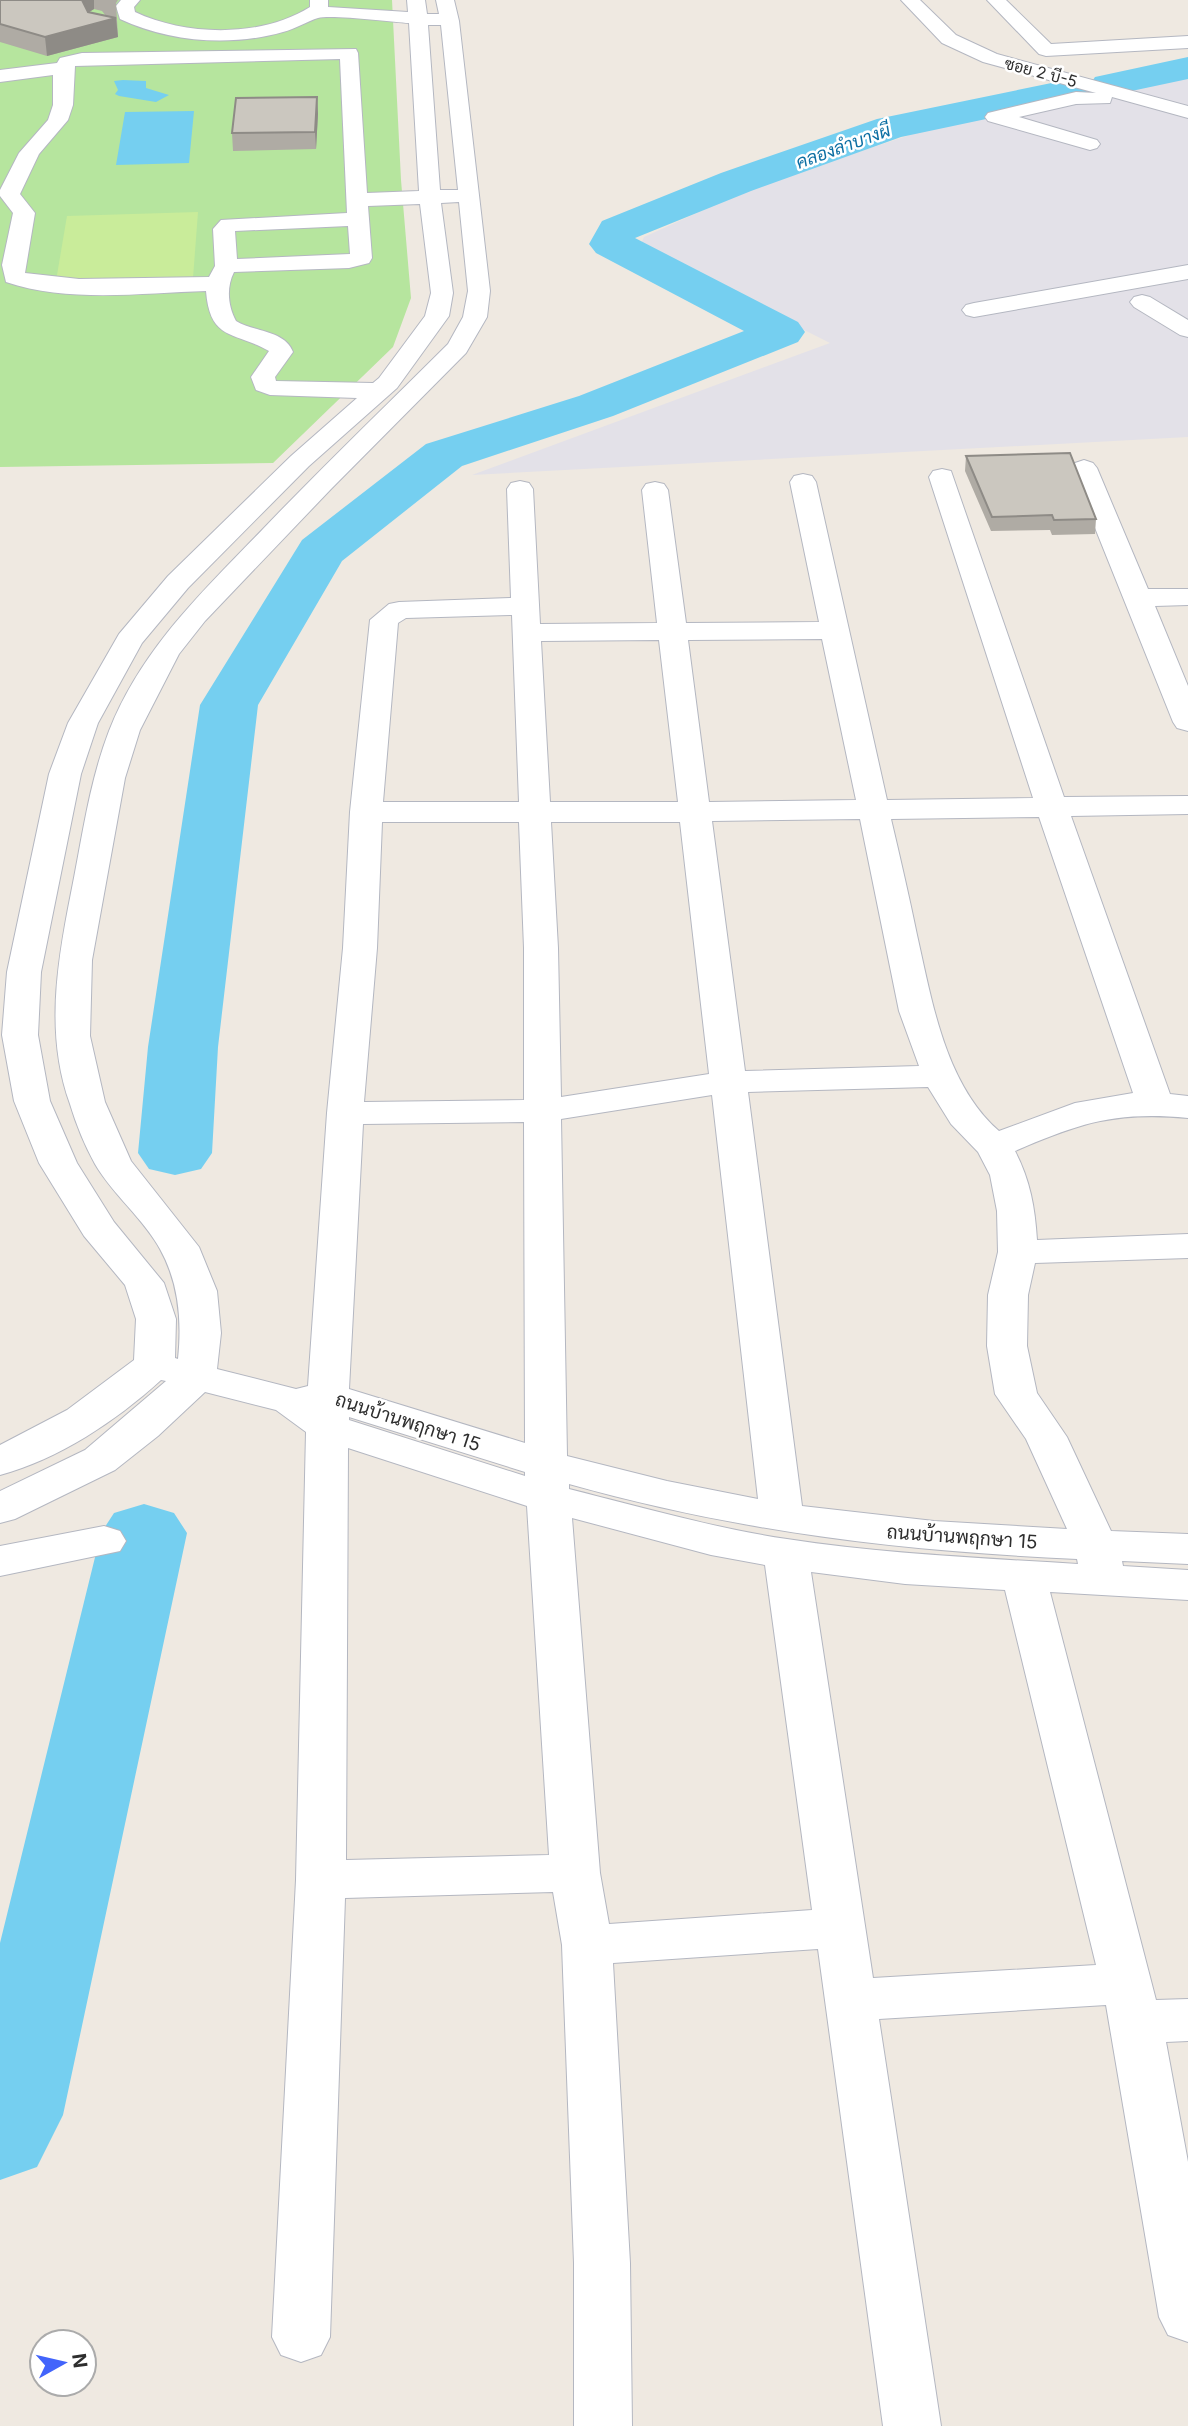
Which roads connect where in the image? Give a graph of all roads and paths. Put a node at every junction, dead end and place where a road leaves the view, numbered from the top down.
1 (131, 0) edge
2 (910, 0) edge
3 (996, 0) edge
4 (317, 6) edge
5 (416, 10) edge
6 (448, 10) edge
7 (357, 16) junction
8 (153, 27) junction
9 (111, 28) dead end
10 (1188, 42) edge
11 (349, 53) junction
12 (64, 68) junction
13 (0, 76) edge
14 (1144, 100) junction
15 (1188, 112) edge
16 (1090, 144) dead end
17 (469, 195) junction
18 (430, 197) junction
19 (357, 209) junction
20 (1188, 272) edge
21 (222, 275) junction
22 (1188, 293) edge
23 (974, 310) dead end
24 (1188, 330) edge
25 (379, 391) junction
26 (1084, 468) dead end
27 (942, 477) dead end
28 (803, 482) dead end
29 (520, 489) dead end
30 (655, 490) dead end
31 (1188, 597) edge
32 (1137, 598) junction
33 (526, 619) junction
34 (834, 630) junction
35 (671, 632) junction
36 (1188, 722) edge
37 (1188, 805) edge
38 (1052, 807) junction
39 (872, 810) junction
40 (536, 811) junction
41 (366, 812) junction
42 (692, 812) junction
43 (942, 1076) junction
44 (726, 1082) junction
45 (1172, 1105) edge
46 (541, 1111) junction
47 (345, 1113) junction
48 (994, 1146) junction
49 (1188, 1246) edge
50 (1018, 1252) junction
51 (154, 1364) junction
52 (196, 1377) junction
53 (315, 1408) junction
54 (0, 1461) edge
55 (547, 1482) junction
56 (0, 1509) edge
57 (784, 1536) junction
58 (104, 1541) dead end
59 (1188, 1549) edge
60 (0, 1561) edge
61 (1100, 1562) junction
62 (1024, 1577) junction
63 (1188, 1585) edge
64 (575, 1873) junction
65 (321, 1880) junction
66 (841, 1928) junction
67 (586, 1945) junction
68 (851, 2000) junction
69 (1131, 2003) junction
70 (1188, 2020) edge
71 (1188, 2318) edge
72 (301, 2337) dead end
73 (603, 2426) edge
74 (912, 2426) edge

1 - 8 street
2 - 14 street, ซอย 2 บี-5
3 - 10 street
4 - 7 street
4 - 8 street
5 - 6 street
5 - 7 street
5 - 18 street
6 - 17 street
7 - 11 street
8 - 9 street
11 - 12 street
11 - 19 street
12 - 13 street
12 - 21 street
14 - 15 street, ซอย 2 บี-5
14 - 16 street
17 - 18 street
17 - 52 street
18 - 19 street
18 - 25 street
19 - 21 street
19 - 21 street
20 - 23 street
21 - 25 street
22 - 24 street
25 - 51 street
26 - 32 street
27 - 38 street
28 - 34 street
29 - 33 street
30 - 35 street
31 - 32 street
32 - 36 street
33 - 35 street
33 - 40 street
33 - 41 street
34 - 35 street
34 - 39 street
35 - 42 street
37 - 38 street
38 - 39 street
38 - 45 street
39 - 42 street
39 - 43 street
40 - 41 street
40 - 42 street
40 - 46 street
41 - 47 street
42 - 44 street
43 - 44 street
43 - 48 street
44 - 46 street
44 - 57 street
45 - 48 street
46 - 47 street
46 - 55 street
47 - 53 street
48 - 50 street
49 - 50 street
50 - 61 street
51 - 52 street, ถนนบ้านพฤกษา 15
51 - 54 street
52 - 53 street, ถนนบ้านพฤกษา 15
52 - 56 street
53 - 55 street, ถนนบ้านพฤกษา 15
53 - 65 street
55 - 57 street, ถนนบ้านพฤกษา 15
55 - 64 street
57 - 61 street, ถนนบ้านพฤกษา 15
57 - 62 street, ถนนบ้านพฤกษา 15
57 - 66 street
58 - 60 street
59 - 61 street, ถนนบ้านพฤกษา 15
61 - 62 street, ถนนบ้านพฤกษา 15
61 - 63 street, ถนนบ้านพฤกษา 15
62 - 69 street
64 - 65 street
64 - 67 street
65 - 72 street
66 - 67 street
66 - 68 street
67 - 73 street
68 - 69 street
68 - 74 street
69 - 70 street
69 - 71 street

